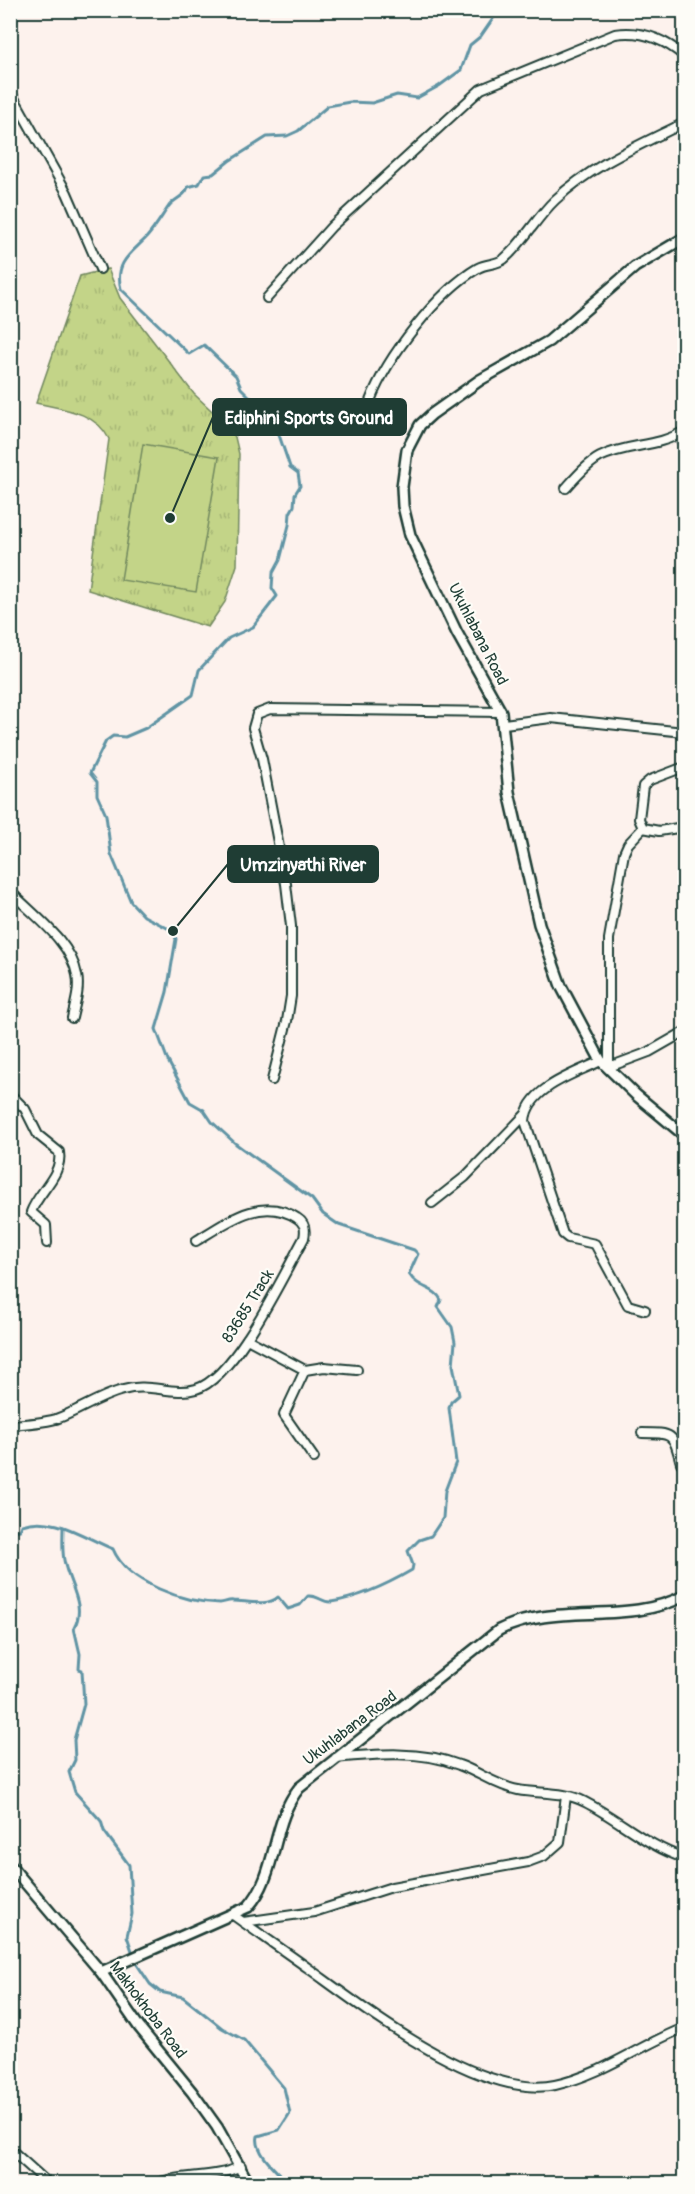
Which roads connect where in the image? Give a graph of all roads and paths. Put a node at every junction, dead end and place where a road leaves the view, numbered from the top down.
1 (684, 56) edge
2 (10, 91) edge
3 (684, 123) edge
4 (684, 238) edge
5 (100, 269) dead end
6 (267, 298) dead end
7 (370, 401) dead end
8 (682, 433) edge
9 (684, 448) edge
10 (566, 488) dead end
11 (501, 712) junction
12 (504, 724) junction
13 (684, 732) edge
14 (684, 767) edge
15 (684, 827) edge
16 (643, 828) junction
17 (10, 891) edge
18 (72, 1017) dead end
19 (684, 1032) edge
20 (601, 1061) junction
21 (609, 1067) junction
22 (272, 1080) dead end
23 (10, 1094) edge
24 (526, 1114) junction
25 (684, 1135) edge
26 (432, 1203) dead end
27 (196, 1241) dead end
28 (47, 1243) dead end
29 (645, 1310) dead end
30 (247, 1339) junction
31 (357, 1370) dead end
32 (305, 1371) junction
33 (10, 1425) edge
34 (642, 1433) dead end
35 (314, 1458) dead end
36 (684, 1465) edge
37 (684, 1596) edge
38 (335, 1758) junction
39 (566, 1796) junction
40 (684, 1858) edge
41 (10, 1865) edge
42 (233, 1915) junction
43 (243, 1922) junction
44 (101, 1972) junction
45 (684, 2028) edge
46 (10, 2149) edge
47 (241, 2166) junction
48 (49, 2184) edge
49 (154, 2184) edge
50 (249, 2184) edge

1 - 6 street
2 - 5 street
3 - 7 street
4 - 11 street, Ukuhlabana Road
8 - 9 street
8 - 10 street
11 - 12 street, Ukuhlabana Road
11 - 22 street
12 - 13 street
12 - 20 street, Ukuhlabana Road
14 - 16 street
15 - 16 street
16 - 21 street
17 - 18 street
19 - 21 street
20 - 21 street, Ukuhlabana Road
20 - 24 street
21 - 25 street, Ukuhlabana Road
23 - 28 street
24 - 26 street
24 - 29 street
27 - 30 street, 83685 Track
30 - 32 street
30 - 33 street, 83685 Track
31 - 32 street
32 - 35 street
34 - 36 street
37 - 38 street, Ukuhlabana Road
38 - 39 street
38 - 42 street, Ukuhlabana Road
39 - 40 street
39 - 43 street
41 - 44 street, Makhokhoba Road
42 - 43 street
42 - 44 street, Ukuhlabana Road
43 - 45 street
44 - 47 street, Makhokhoba Road
46 - 48 street
47 - 49 street
47 - 50 street, Makhokhoba Road

